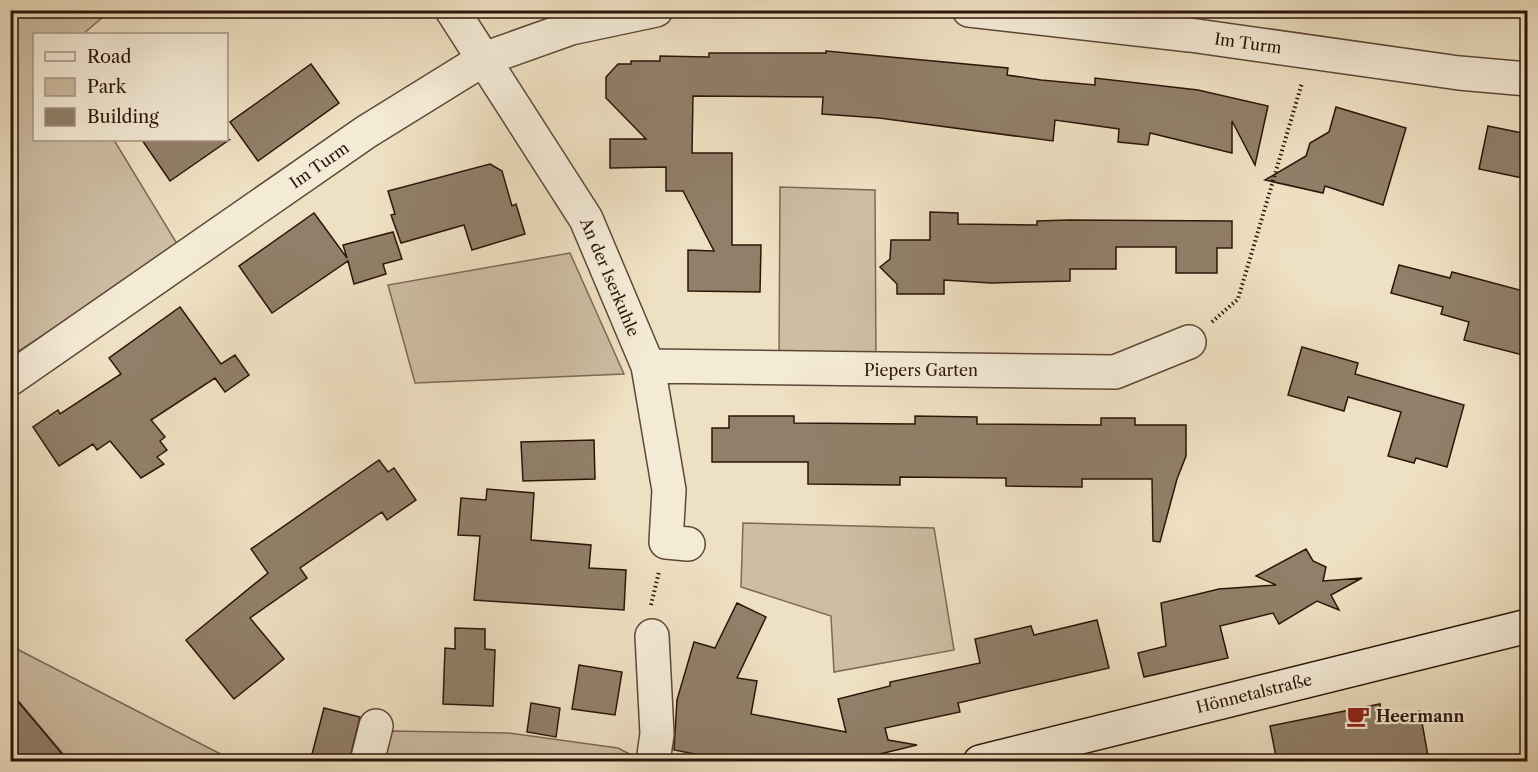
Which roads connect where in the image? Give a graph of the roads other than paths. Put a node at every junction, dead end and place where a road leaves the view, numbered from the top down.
1 (452, 10) edge
2 (656, 10) edge
3 (969, 10) edge
4 (484, 59) junction
5 (1527, 79) edge
6 (1189, 342) road end
7 (648, 366) junction
8 (10, 379) edge
9 (677, 543) road end
10 (1527, 626) edge
11 (652, 636) road end
12 (376, 726) dead end
13 (367, 762) edge
14 (653, 762) edge
15 (980, 762) edge

1 - 4 street, An der Iserkuhle
2 - 4 street, Im Turm
3 - 5 street, Im Turm
4 - 7 street, An der Iserkuhle
4 - 8 street, Im Turm
6 - 7 street, Piepers Garten
7 - 9 street, An der Iserkuhle
10 - 15 street, Hönnetalstraße
11 - 14 street
12 - 13 street

